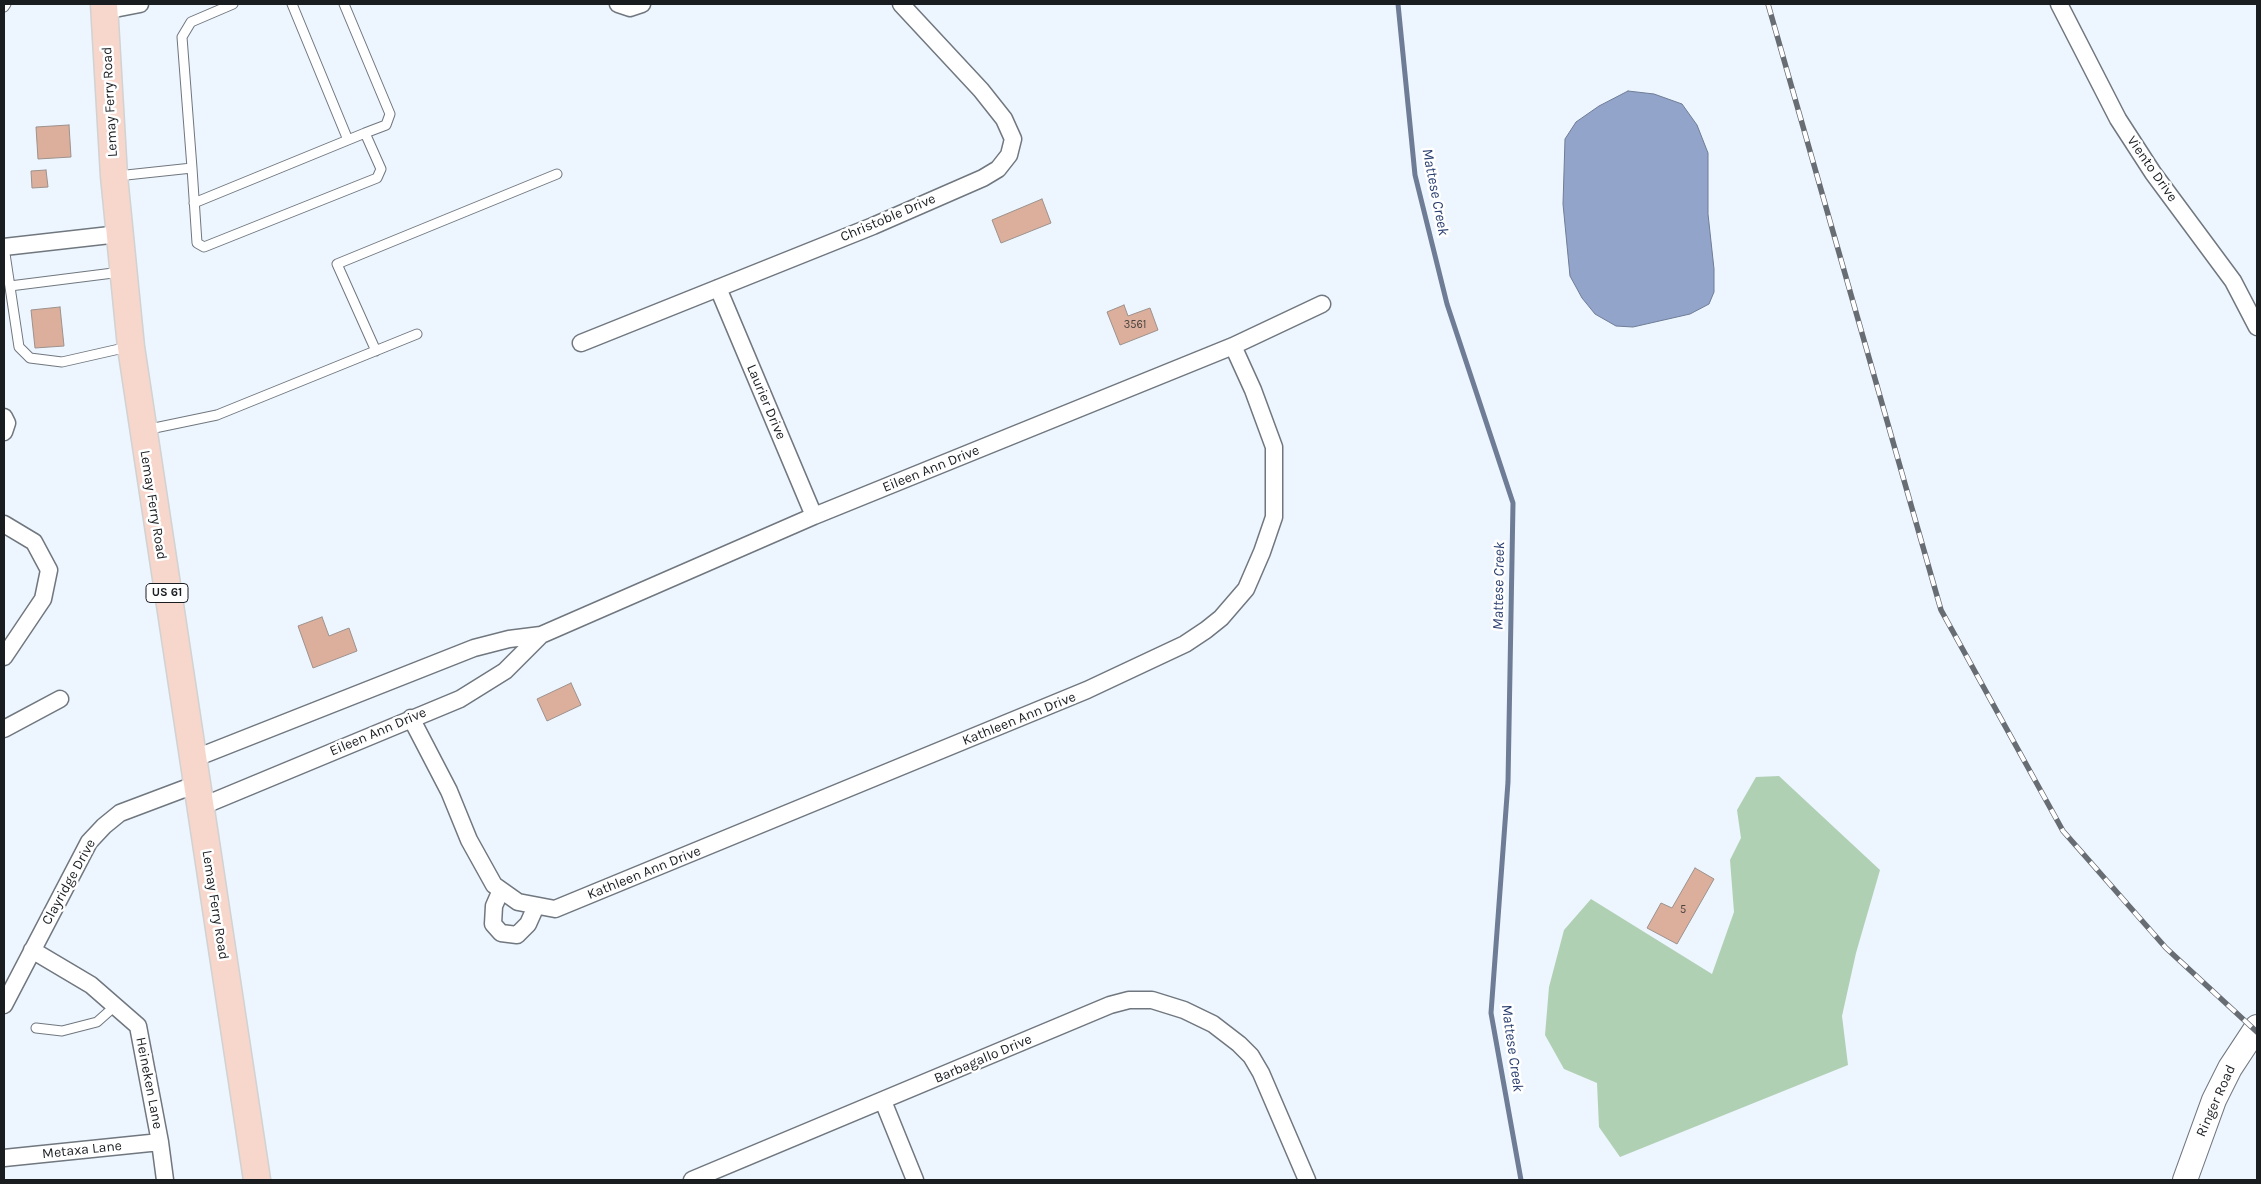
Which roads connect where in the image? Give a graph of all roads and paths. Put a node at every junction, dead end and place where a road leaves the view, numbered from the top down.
1 (140, 4) edge
2 (233, 4) edge
3 (292, 4) edge
4 (344, 4) edge
5 (618, 4) edge
6 (642, 4) edge
7 (901, 4) edge
8 (2059, 4) edge
9 (104, 8) edge
10 (365, 133) junction
11 (348, 140) junction
12 (192, 168) junction
13 (557, 174) dead end
14 (114, 176) junction
15 (194, 203) junction
16 (119, 234) junction
17 (4, 247) edge
18 (122, 272) junction
19 (10, 286) junction
20 (718, 288) junction
21 (1322, 304) dead end
22 (2257, 326) edge
23 (417, 334) dead end
24 (581, 343) dead end
25 (131, 346) junction
26 (1233, 346) junction
27 (376, 351) junction
28 (4, 417) edge
29 (142, 430) junction
30 (4, 432) edge
31 (814, 516) junction
32 (4, 524) edge
33 (541, 635) junction
34 (4, 657) edge
35 (60, 699) dead end
36 (411, 718) junction
37 (4, 730) edge
38 (197, 783) junction
39 (501, 890) junction
40 (536, 906) junction
41 (32, 950) junction
42 (4, 1005) edge
43 (115, 1006) junction
44 (36, 1028) dead end
45 (2257, 1028) edge
46 (883, 1100) junction
47 (160, 1142) junction
48 (4, 1158) edge
49 (166, 1180) edge
50 (257, 1180) edge
51 (692, 1180) edge
52 (915, 1180) edge
53 (1307, 1180) edge
54 (2185, 1180) edge

1 - 9 street
2 - 12 lane
3 - 11 lane
4 - 10 lane
5 - 6 street
7 - 20 street, Christoble Drive
8 - 22 street, Viento Drive
9 - 14 main road, Lemay Ferry Road / US 61
10 - 11 lane
10 - 15 lane
11 - 15 lane
12 - 14 lane
12 - 15 lane
13 - 27 lane
14 - 16 main road, Lemay Ferry Road / US 61
16 - 17 street
16 - 18 main road, Lemay Ferry Road / US 61
17 - 19 lane
18 - 19 lane
18 - 25 main road, Lemay Ferry Road / US 61
19 - 25 lane
20 - 24 street, Christoble Drive
20 - 31 street, Laurier Drive
21 - 26 street, Eileen Ann Drive
23 - 27 lane
25 - 29 main road, Lemay Ferry Road / US 61
26 - 31 street, Eileen Ann Drive
26 - 40 street, Kathleen Ann Drive
27 - 29 lane
28 - 30 street
29 - 38 main road, Lemay Ferry Road / US 61
31 - 33 street, Eileen Ann Drive
32 - 34 street
33 - 36 street, Eileen Ann Drive
33 - 38 street, Eileen Ann Drive
35 - 37 street
36 - 38 street, Eileen Ann Drive
36 - 39 street, Kathleen Ann Drive
38 - 41 street, Clayridge Drive
38 - 50 main road, Lemay Ferry Road / US 61
39 - 40 street, Kathleen Ann Drive
39 - 40 street
41 - 42 street, Clayridge Drive
41 - 43 street, Heineken Lane
43 - 44 lane
43 - 47 street, Heineken Lane
45 - 54 street, Ringer Road
46 - 51 street, Barbagallo Drive
46 - 52 street
46 - 53 street, Barbagallo Drive
47 - 48 street, Metaxa Lane
47 - 49 street, Heineken Lane

